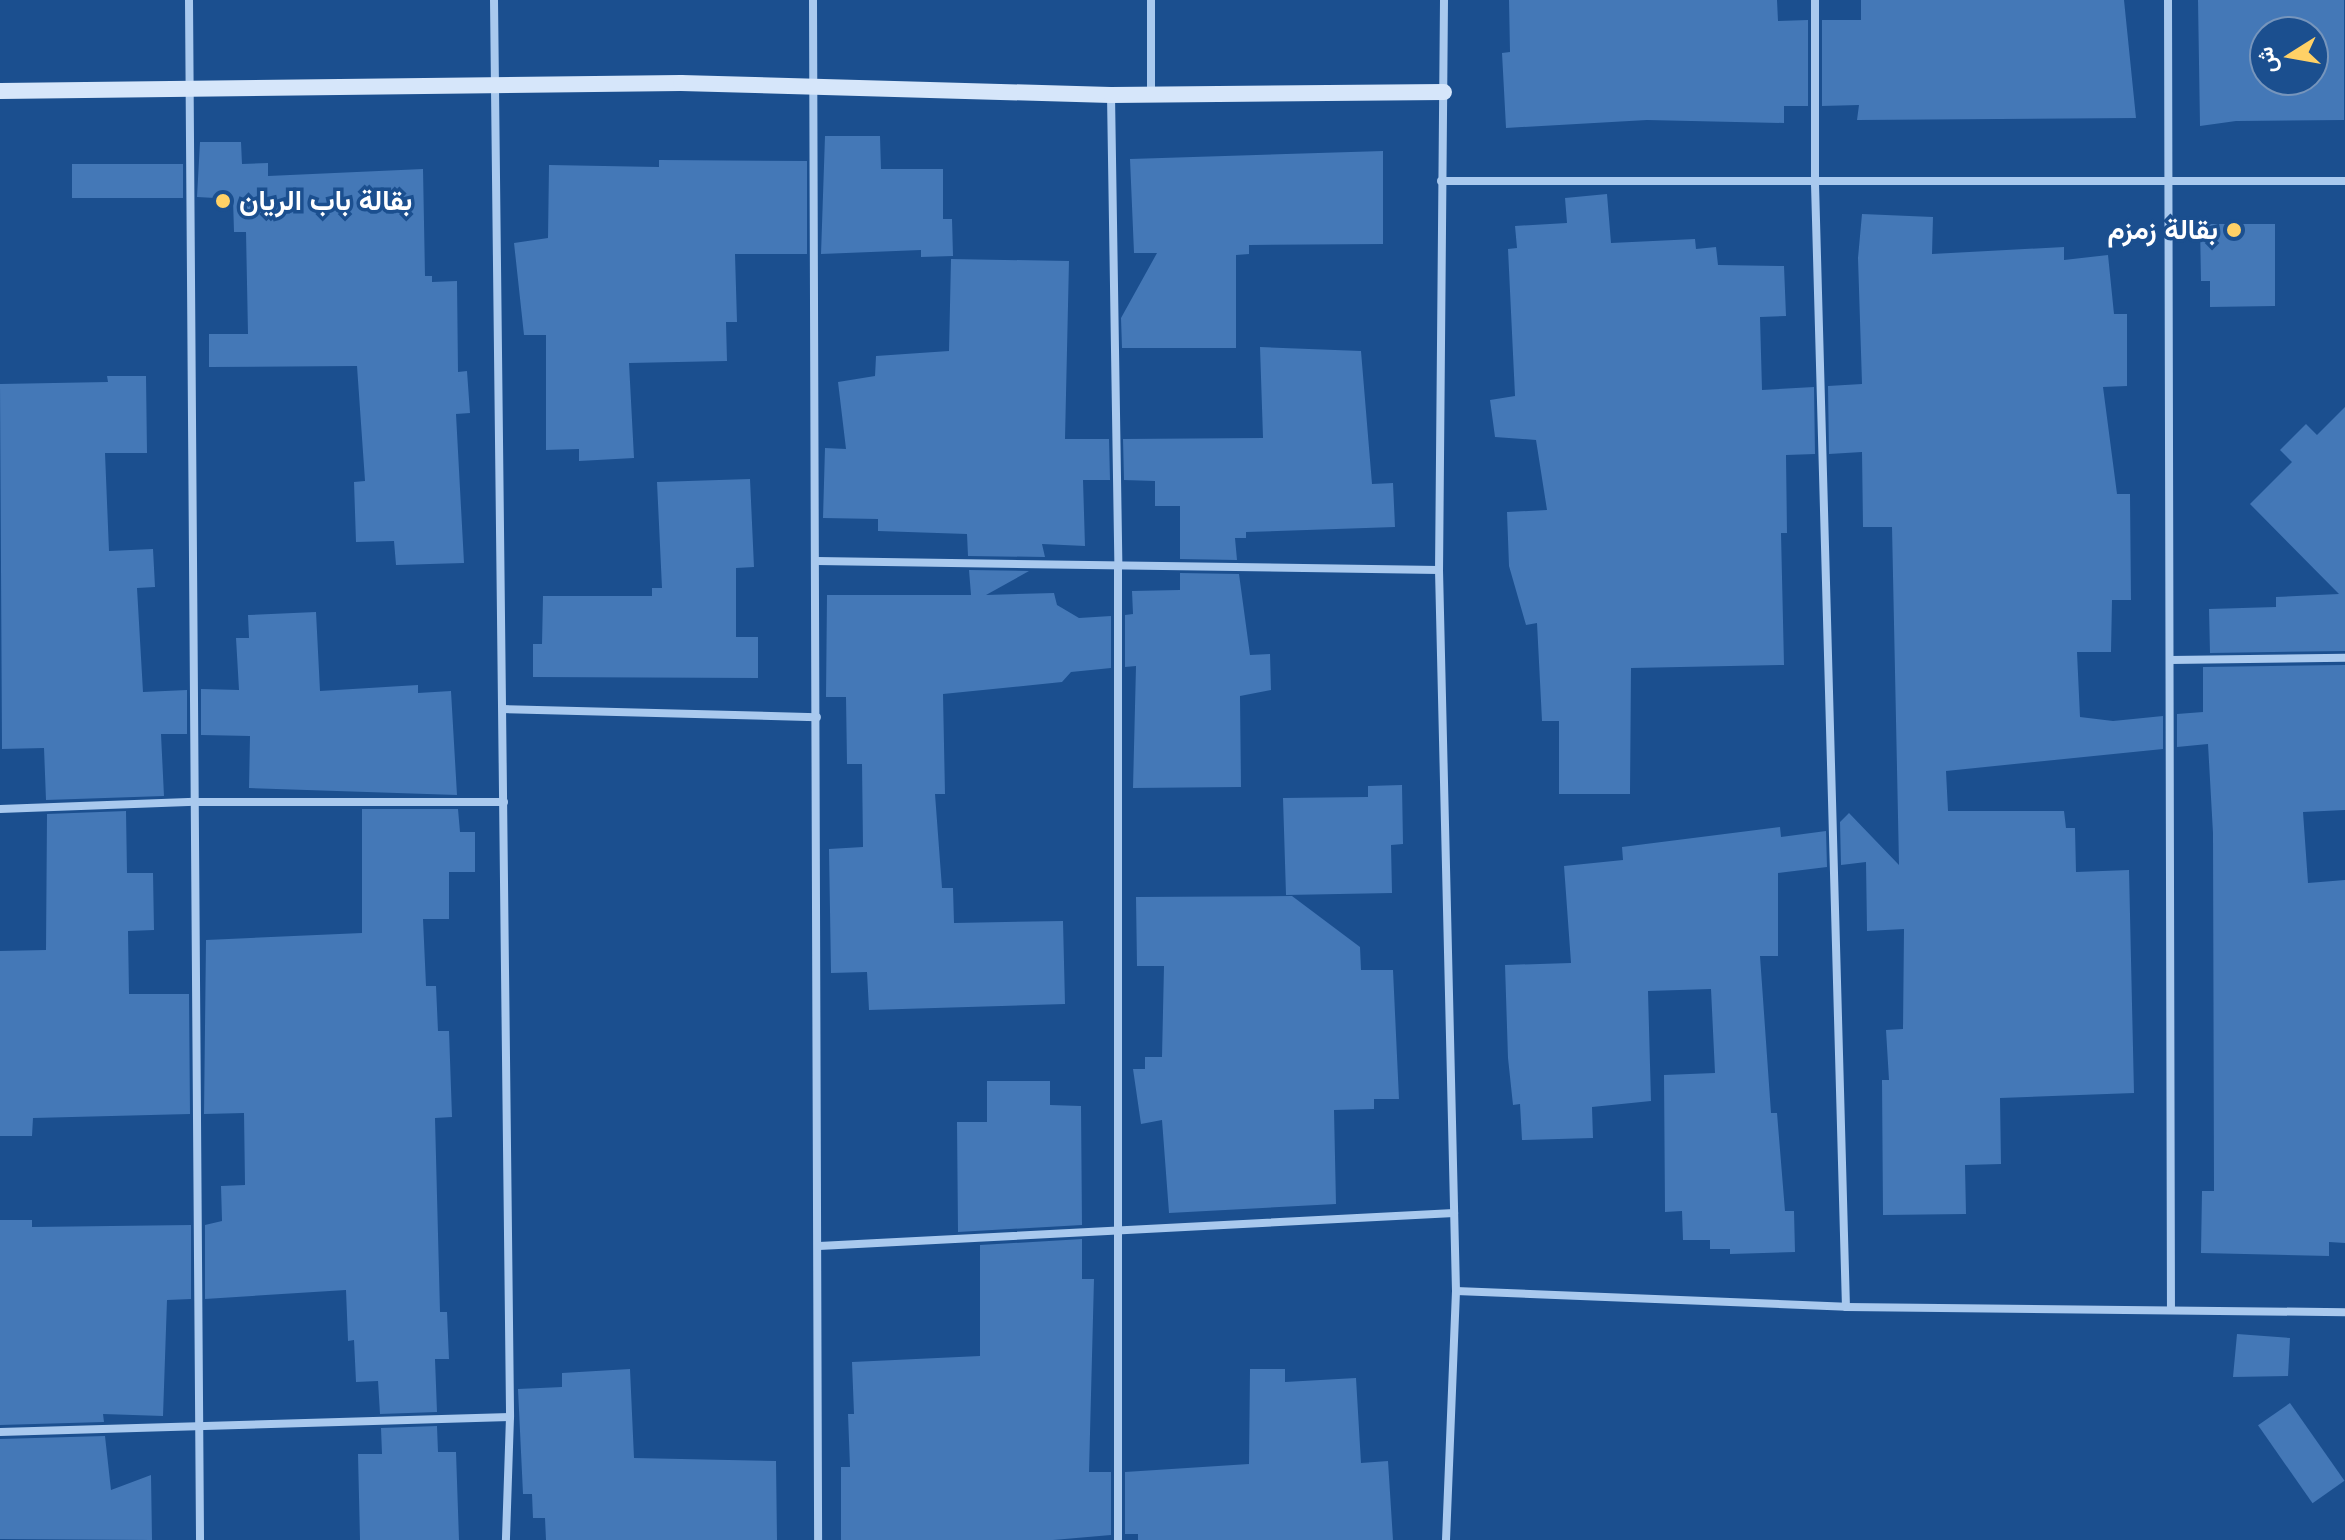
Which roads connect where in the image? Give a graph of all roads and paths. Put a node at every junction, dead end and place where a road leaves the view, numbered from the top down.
1 (189, 0) edge
2 (494, 0) edge
3 (813, 0) edge
4 (1151, 0) edge
5 (1444, 0) edge
6 (1815, 0) edge
7 (2168, 0) edge
8 (815, 83) junction
9 (496, 86) junction
10 (190, 90) junction
11 (0, 91) edge
12 (1444, 92) junction
13 (1151, 93) junction
14 (1111, 95) junction
15 (2168, 180) junction
16 (1441, 181) junction
17 (2345, 181) edge
18 (1815, 184) junction
19 (817, 561) junction
20 (1118, 565) junction
21 (1439, 570) junction
22 (2345, 658) edge
23 (2170, 660) junction
24 (503, 709) junction
25 (817, 717) junction
26 (195, 802) junction
27 (504, 802) junction
28 (0, 809) edge
29 (1454, 1213) junction
30 (1117, 1234) junction
31 (819, 1246) junction
32 (1456, 1291) junction
33 (1846, 1307) junction
34 (2171, 1309) junction
35 (2345, 1312) edge
36 (510, 1417) junction
37 (197, 1429) junction
38 (0, 1432) edge
39 (200, 1540) edge
40 (506, 1540) edge
41 (818, 1540) edge
42 (1118, 1540) edge
43 (1446, 1540) edge

1 - 10 street
2 - 9 street
3 - 8 street
4 - 13 street
5 - 12 street
6 - 18 street
7 - 15 street
8 - 9 street
8 - 14 street
8 - 19 street
9 - 10 street
9 - 24 street
10 - 11 street
10 - 26 street
12 - 13 street
12 - 16 street
13 - 14 street
14 - 20 street
15 - 17 street
15 - 18 street
15 - 23 street
16 - 18 street
16 - 21 street
18 - 33 street
19 - 20 street
19 - 25 street
20 - 21 street
20 - 30 street
21 - 29 street
22 - 23 street
23 - 34 street
24 - 25 street
24 - 27 street
25 - 31 street
26 - 27 street
26 - 28 street
26 - 37 street
27 - 36 street
29 - 30 street
29 - 32 street
30 - 31 street
30 - 42 street
31 - 41 street
32 - 33 street
32 - 43 street
33 - 34 street
34 - 35 street
36 - 37 street
36 - 40 street
37 - 38 street
37 - 39 street

